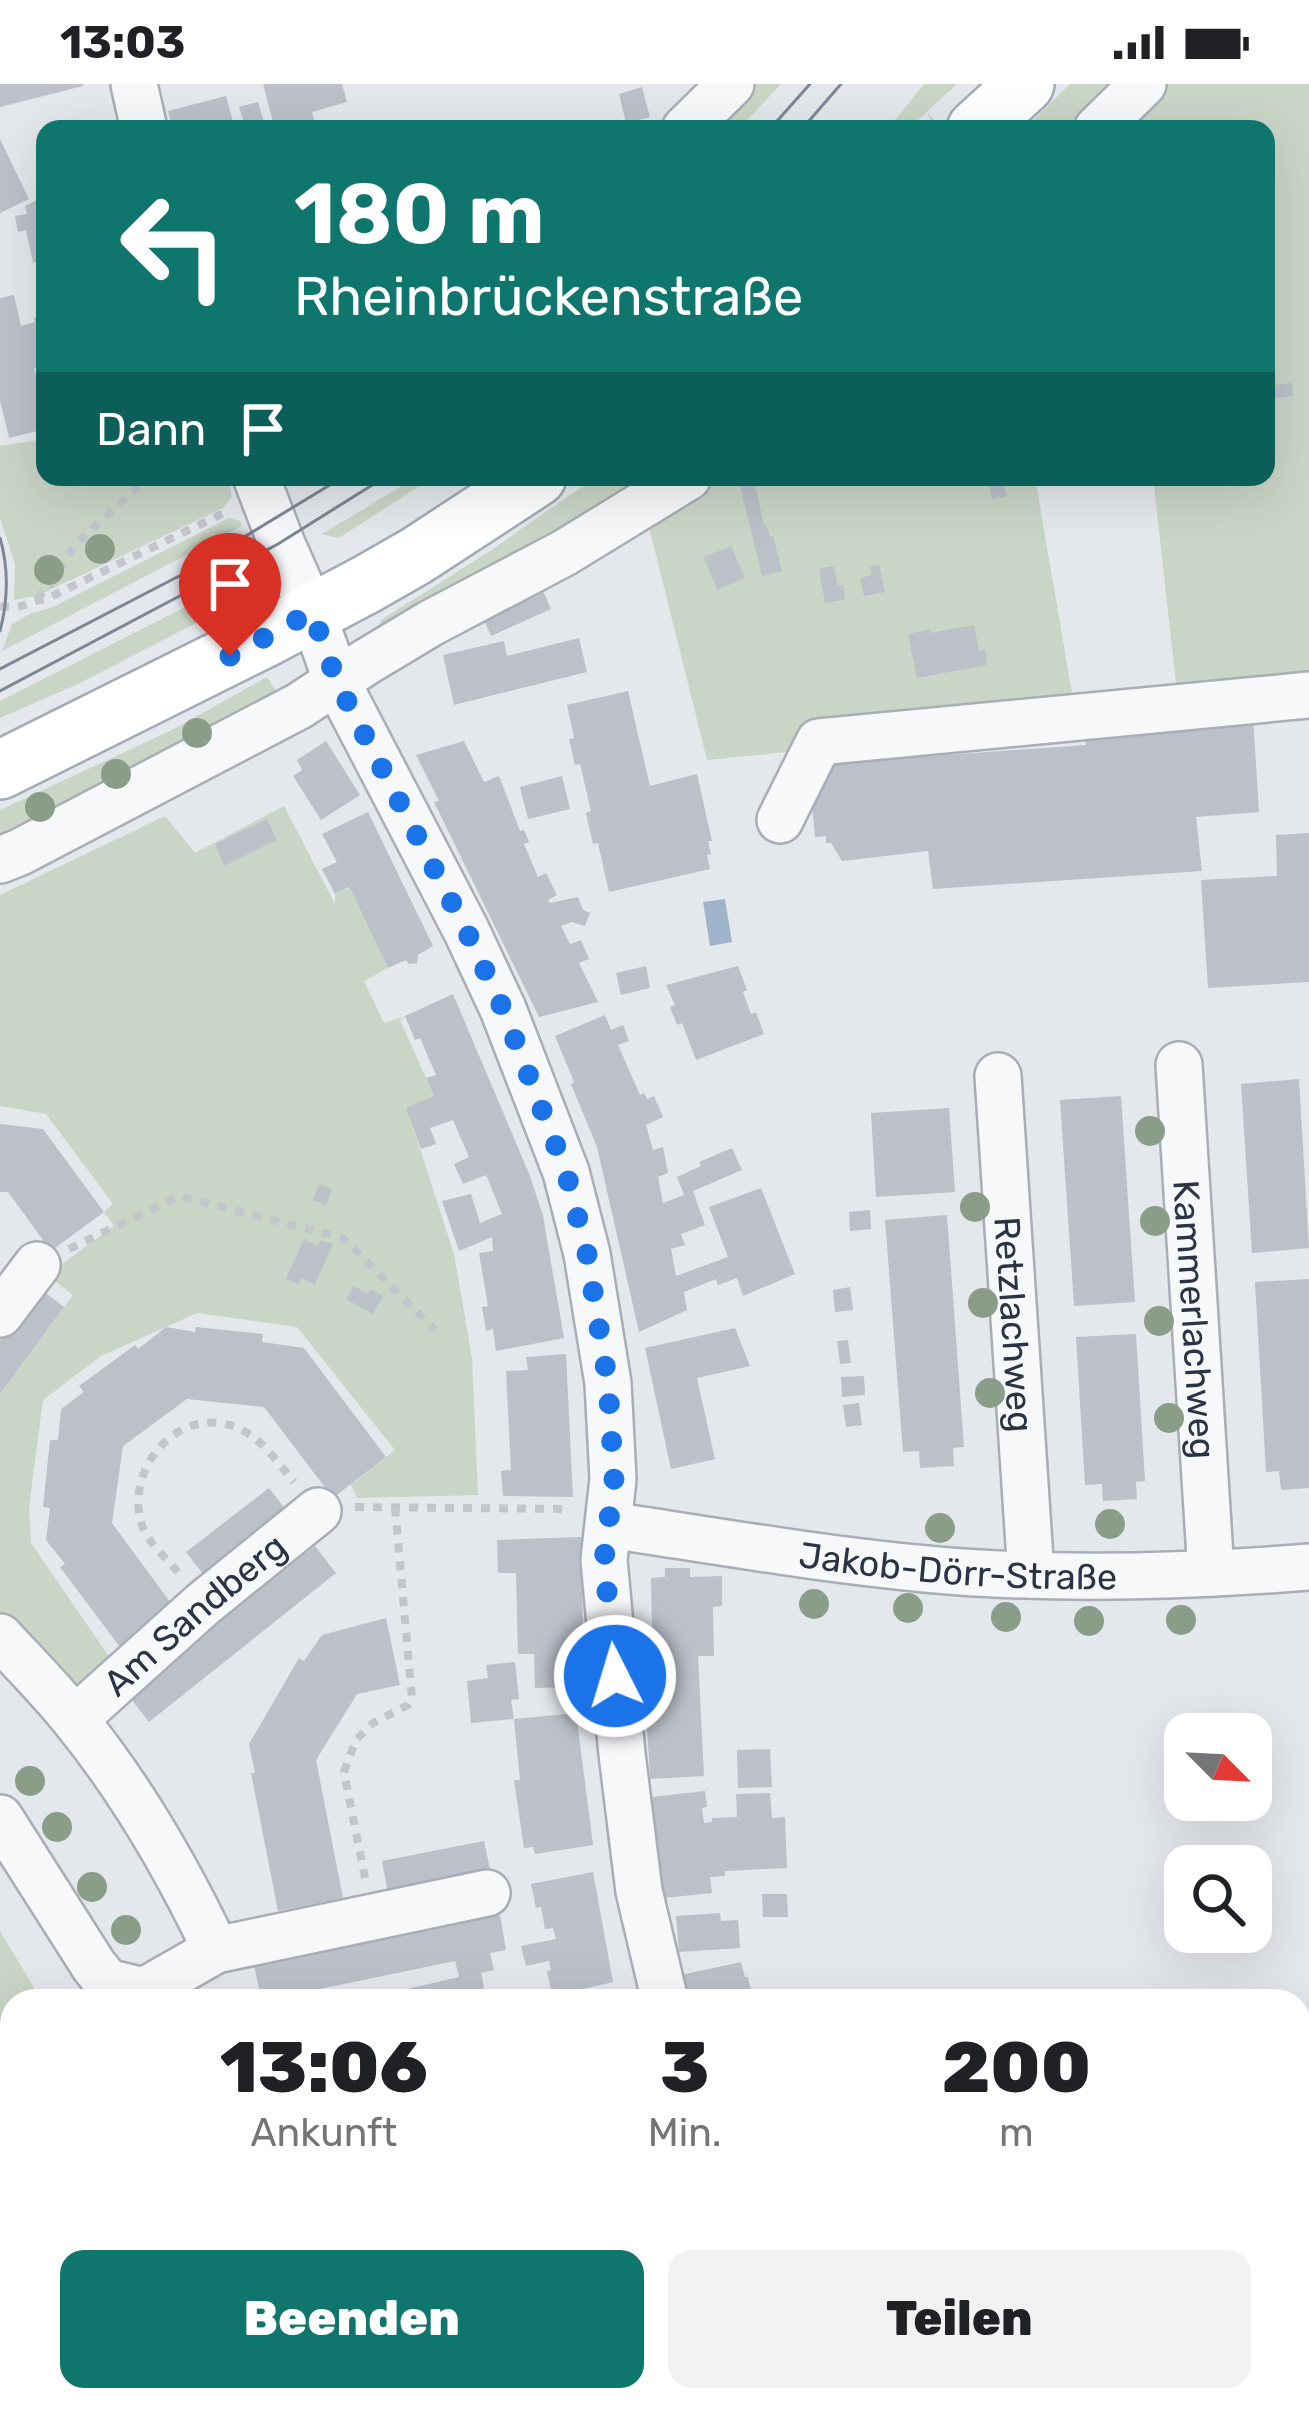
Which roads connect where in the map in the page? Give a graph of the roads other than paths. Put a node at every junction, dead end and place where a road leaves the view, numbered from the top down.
1 (134, 84) edge
2 (731, 84) edge
3 (1024, 84) edge
4 (1143, 84) edge
5 (142, 120) edge
6 (694, 120) edge
7 (986, 120) edge
8 (1106, 120) edge
9 (260, 486) edge
10 (523, 486) edge
11 (674, 486) edge
12 (312, 612) junction
13 (337, 682) junction
14 (1309, 695) edge
15 (0, 770) edge
16 (780, 820) dead end
17 (0, 860) edge
18 (1178, 1065) dead end
19 (998, 1076) dead end
20 (37, 1264) road end
21 (0, 1314) edge
22 (318, 1511) road end
23 (611, 1517) junction
24 (1309, 1567) edge
25 (1211, 1573) junction
26 (1031, 1575) junction
27 (0, 1637) edge
28 (75, 1719) junction
29 (0, 1818) edge
30 (487, 1893) dead end
31 (216, 1950) junction
32 (120, 1989) edge
33 (148, 1989) edge
34 (662, 1989) edge

1 - 5 street
2 - 6 street
3 - 7 main road
4 - 8 street
9 - 12 street
10 - 12 main road
11 - 13 street
12 - 13 street
12 - 15 main road
13 - 17 street
13 - 23 street
14 - 16 street
18 - 25 street, Kammerlachweg
19 - 26 street, Retzlachweg
20 - 21 street
22 - 28 street, Am Sandberg
23 - 26 street, Jakob-Dörr-Straße
23 - 34 street
24 - 25 street, Jakob-Dörr-Straße
25 - 26 street, Jakob-Dörr-Straße
27 - 28 street, Am Sandberg
28 - 31 street, Am Sandberg
29 - 32 street
30 - 31 street
31 - 33 street

